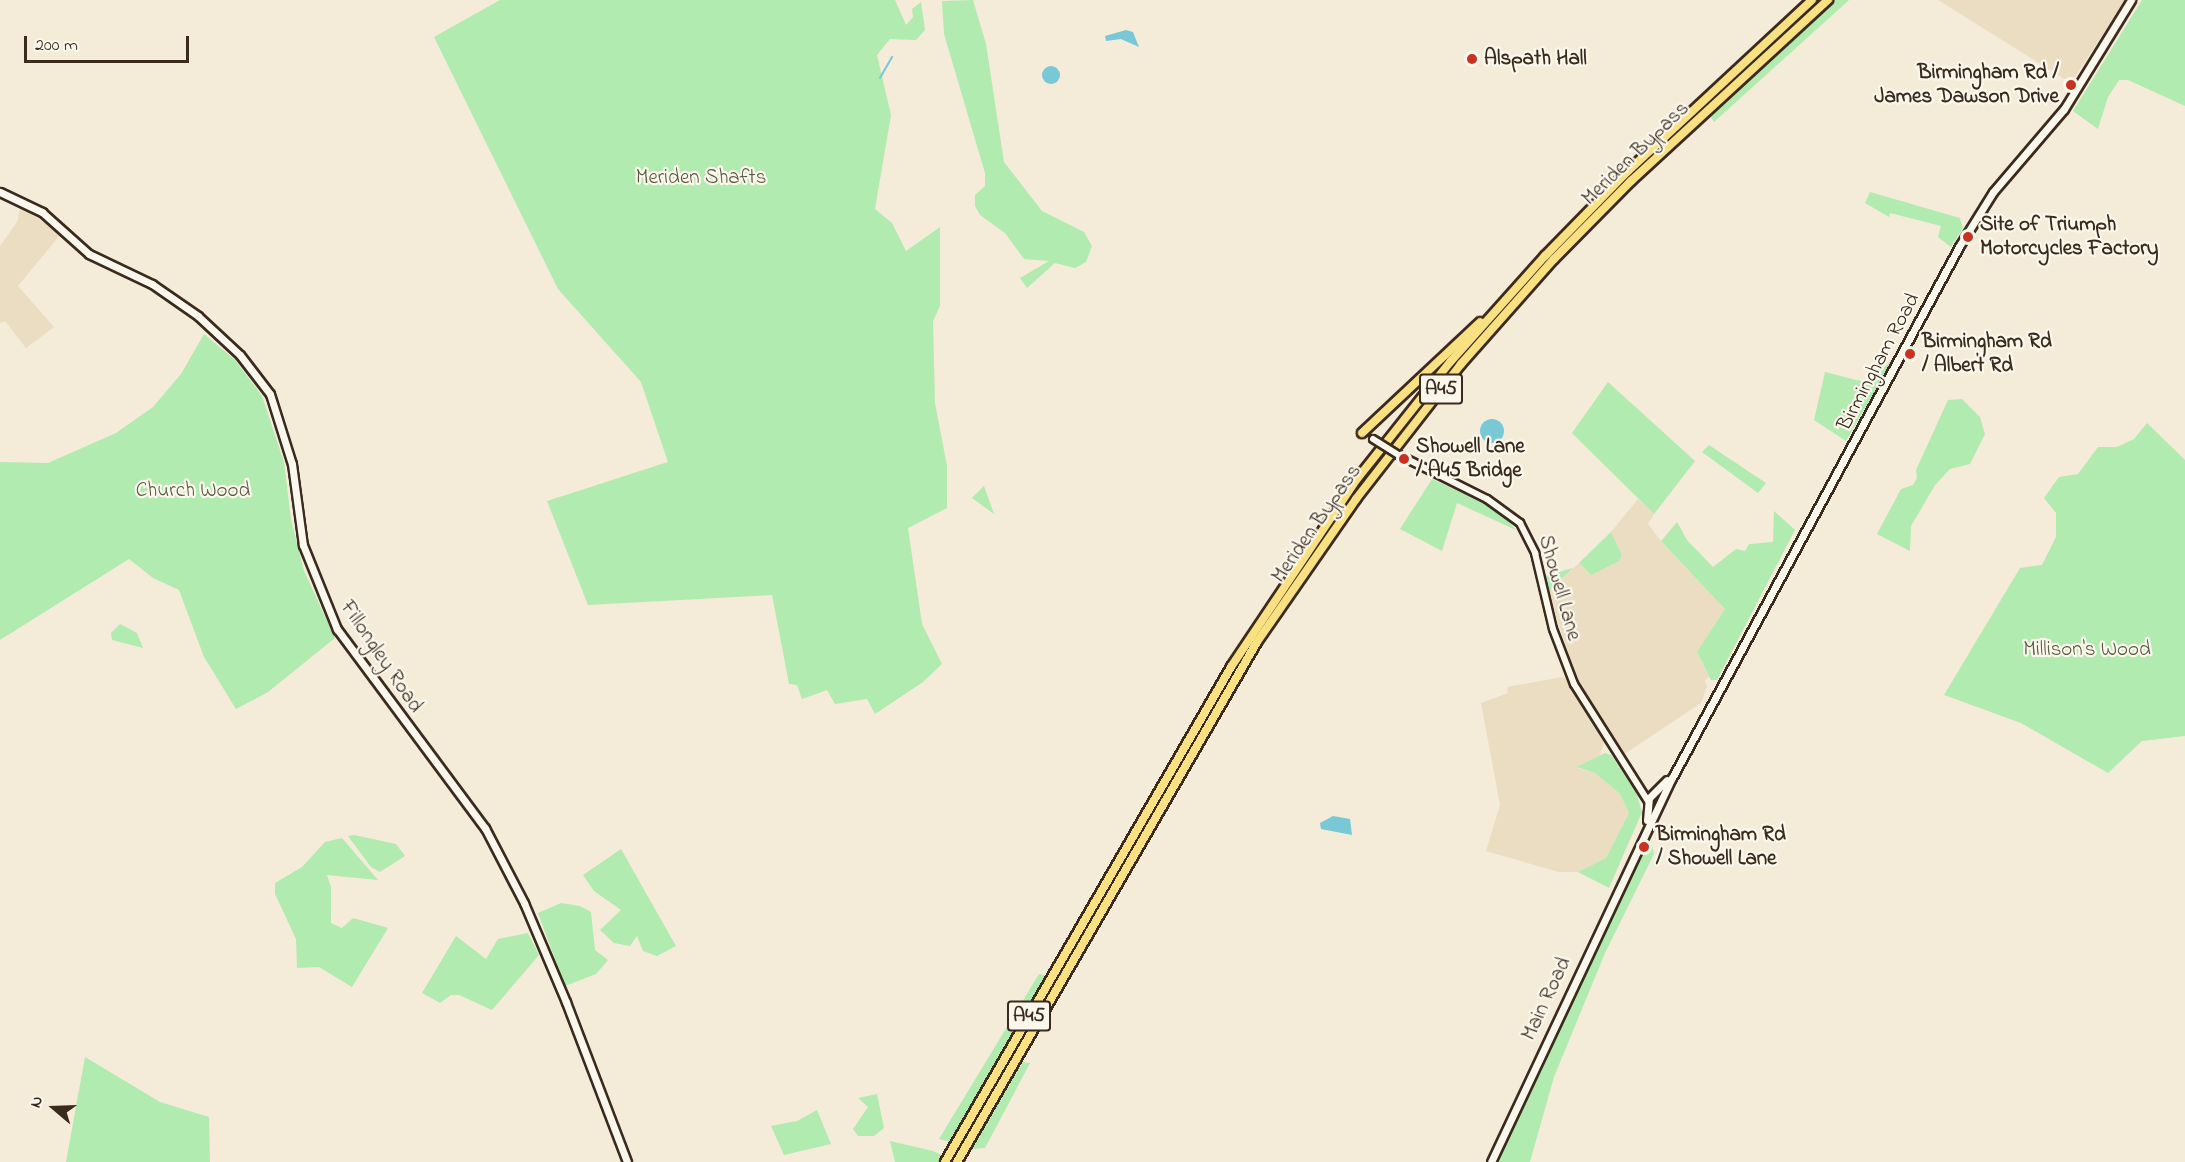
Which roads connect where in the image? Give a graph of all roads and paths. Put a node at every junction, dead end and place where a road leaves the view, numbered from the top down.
1 (1812, 0) edge
2 (1828, 0) edge
3 (2131, 0) edge
4 (0, 192) edge
5 (1488, 317) junction
6 (1362, 433) joint
7 (1683, 757) junction
8 (1651, 798) junction
9 (1659, 803) junction
10 (1134, 844) junction
11 (1636, 851) junction
12 (627, 1162) edge
13 (945, 1162) edge
14 (957, 1162) edge
15 (1491, 1162) edge

1 - 5 highway, Meriden Bypass / A45
2 - 10 highway, Meriden Bypass / A45
3 - 7 main road, Birmingham Road
4 - 12 main road, Fillongley Road
5 - 6 highway
5 - 10 highway, Meriden Bypass / A45
6 - 8 street, Showell Lane, bridge
7 - 8 main road, Birmingham Road
7 - 9 main road, Birmingham Road
8 - 9 main road
8 - 11 main road, Main Road
9 - 11 main road, Main Road
10 - 13 highway, Meriden Bypass / A45
10 - 14 highway, Meriden Bypass / A45
11 - 15 main road, Main Road

